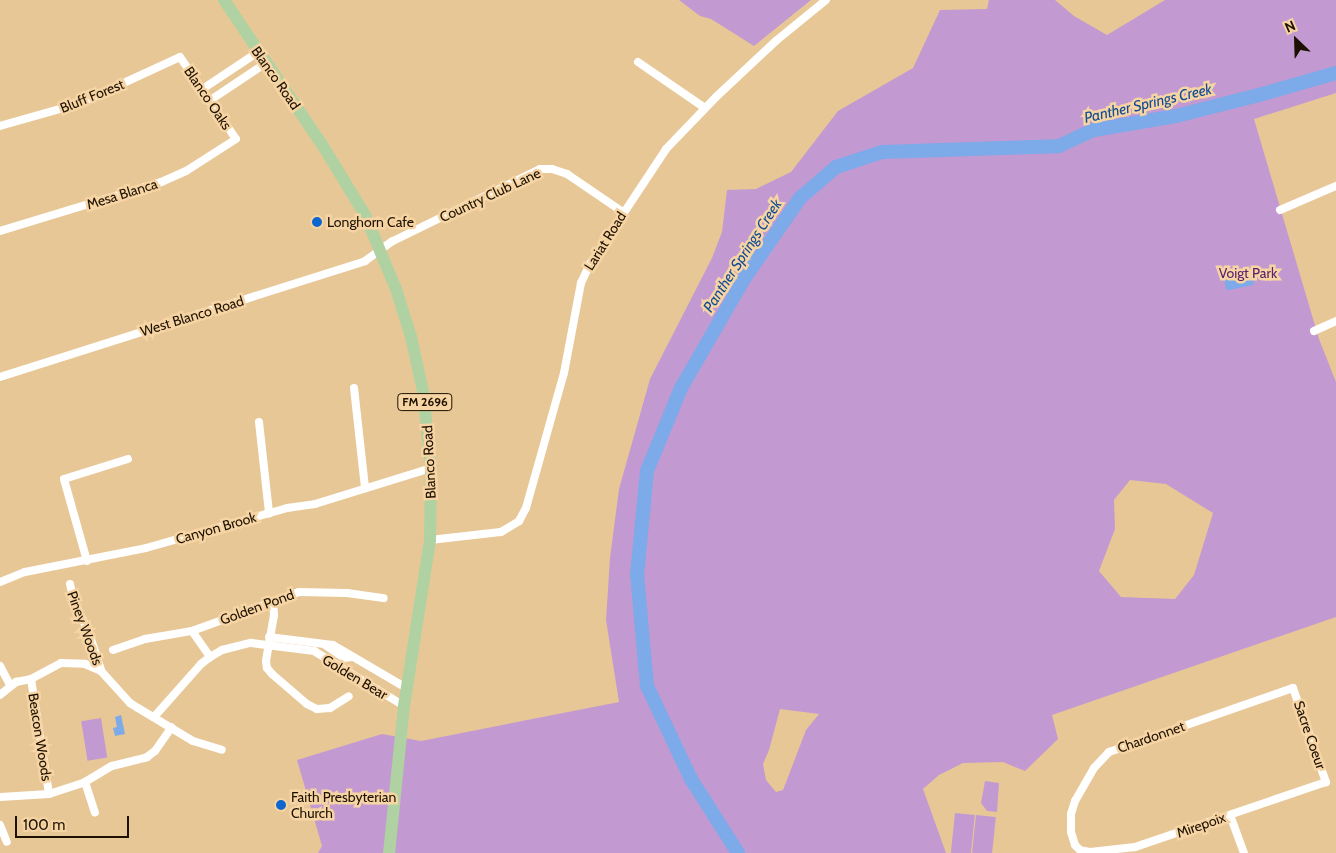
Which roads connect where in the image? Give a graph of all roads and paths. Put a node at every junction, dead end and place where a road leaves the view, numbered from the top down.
1 (224, 0) edge
2 (826, 0) edge
3 (258, 52) junction
4 (180, 57) joint
5 (638, 62) dead end
6 (266, 63) junction
7 (220, 77) junction
8 (228, 88) junction
9 (201, 90) junction
10 (209, 101) junction
11 (705, 108) junction
12 (0, 126) edge
13 (236, 139) joint
14 (1336, 186) edge
15 (1280, 210) dead end
16 (623, 212) junction
17 (0, 231) edge
18 (381, 249) junction
19 (1336, 321) edge
20 (1314, 331) dead end
21 (0, 377) edge
22 (354, 388) dead end
23 (259, 422) dead end
24 (128, 459) dead end
25 (430, 468) junction
26 (365, 488) junction
27 (269, 513) junction
28 (430, 540) junction
29 (87, 561) junction
30 (0, 582) edge
31 (70, 584) dead end
32 (384, 598) dead end
33 (273, 601) junction
34 (192, 631) junction
35 (268, 640) junction
36 (113, 650) dead end
37 (210, 657) junction
38 (0, 666) edge
39 (101, 672) junction
40 (31, 679) junction
41 (10, 685) junction
42 (1293, 688) joint
43 (408, 689) junction
44 (0, 695) edge
45 (349, 696) dead end
46 (404, 706) junction
47 (154, 717) junction
48 (172, 728) junction
49 (222, 750) dead end
50 (85, 782) junction
51 (1326, 782) joint
52 (49, 794) junction
53 (0, 797) edge
54 (95, 812) dead end
55 (1230, 815) junction
56 (0, 826) edge
57 (7, 842) dead end
58 (1075, 845) joint
59 (1136, 850) edge
60 (389, 853) edge
61 (1244, 853) edge

1 - 3 main road, Blanco Road / FM 2696
2 - 11 street, Lariat Road
3 - 6 main road, Blanco Road / FM 2696
3 - 7 street
4 - 9 street, Blanco Oaks
4 - 12 street, Bluff Forest
5 - 11 street
6 - 8 street
6 - 18 main road, Blanco Road / FM 2696
7 - 8 street
7 - 9 street
8 - 10 street
9 - 10 street, Blanco Oaks
10 - 13 street, Blanco Oaks
11 - 16 street, Lariat Road
13 - 17 street, Mesa Blanca
14 - 15 street
16 - 18 street, Country Club Lane
16 - 28 street, Lariat Road
18 - 21 street, West Blanco Road
18 - 25 main road, Blanco Road / FM 2696
19 - 20 street
22 - 26 street
23 - 27 street
24 - 29 street
25 - 26 street, Canyon Brook
25 - 28 main road, Blanco Road / FM 2696
26 - 27 street, Canyon Brook
27 - 29 street, Canyon Brook
28 - 43 main road, Blanco Road / FM 2696
29 - 30 street, Canyon Brook
31 - 39 street, Piney Woods
32 - 33 street, Golden Pond
33 - 34 street, Golden Pond
33 - 35 street
34 - 36 street, Golden Pond
34 - 37 street
35 - 37 street, Golden Bear
35 - 43 street, Golden Bear
35 - 45 street
35 - 46 street, Golden Bear
37 - 47 street, Golden Bear
38 - 41 street, Beacon Woods
39 - 40 street
39 - 47 street
40 - 41 street
40 - 52 street, Beacon Woods
41 - 44 street
42 - 51 street, Sacre Coeur
42 - 58 street, Chardonnet
43 - 46 main road, Blanco Road / FM 2696
46 - 60 main road, Blanco Road / FM 2696
47 - 48 street
48 - 49 street
48 - 50 street
50 - 52 street
50 - 54 street
51 - 55 street, Mirepoix
52 - 53 street
55 - 59 street, Mirepoix
55 - 61 street
56 - 57 street
58 - 59 street, Mirepoix

